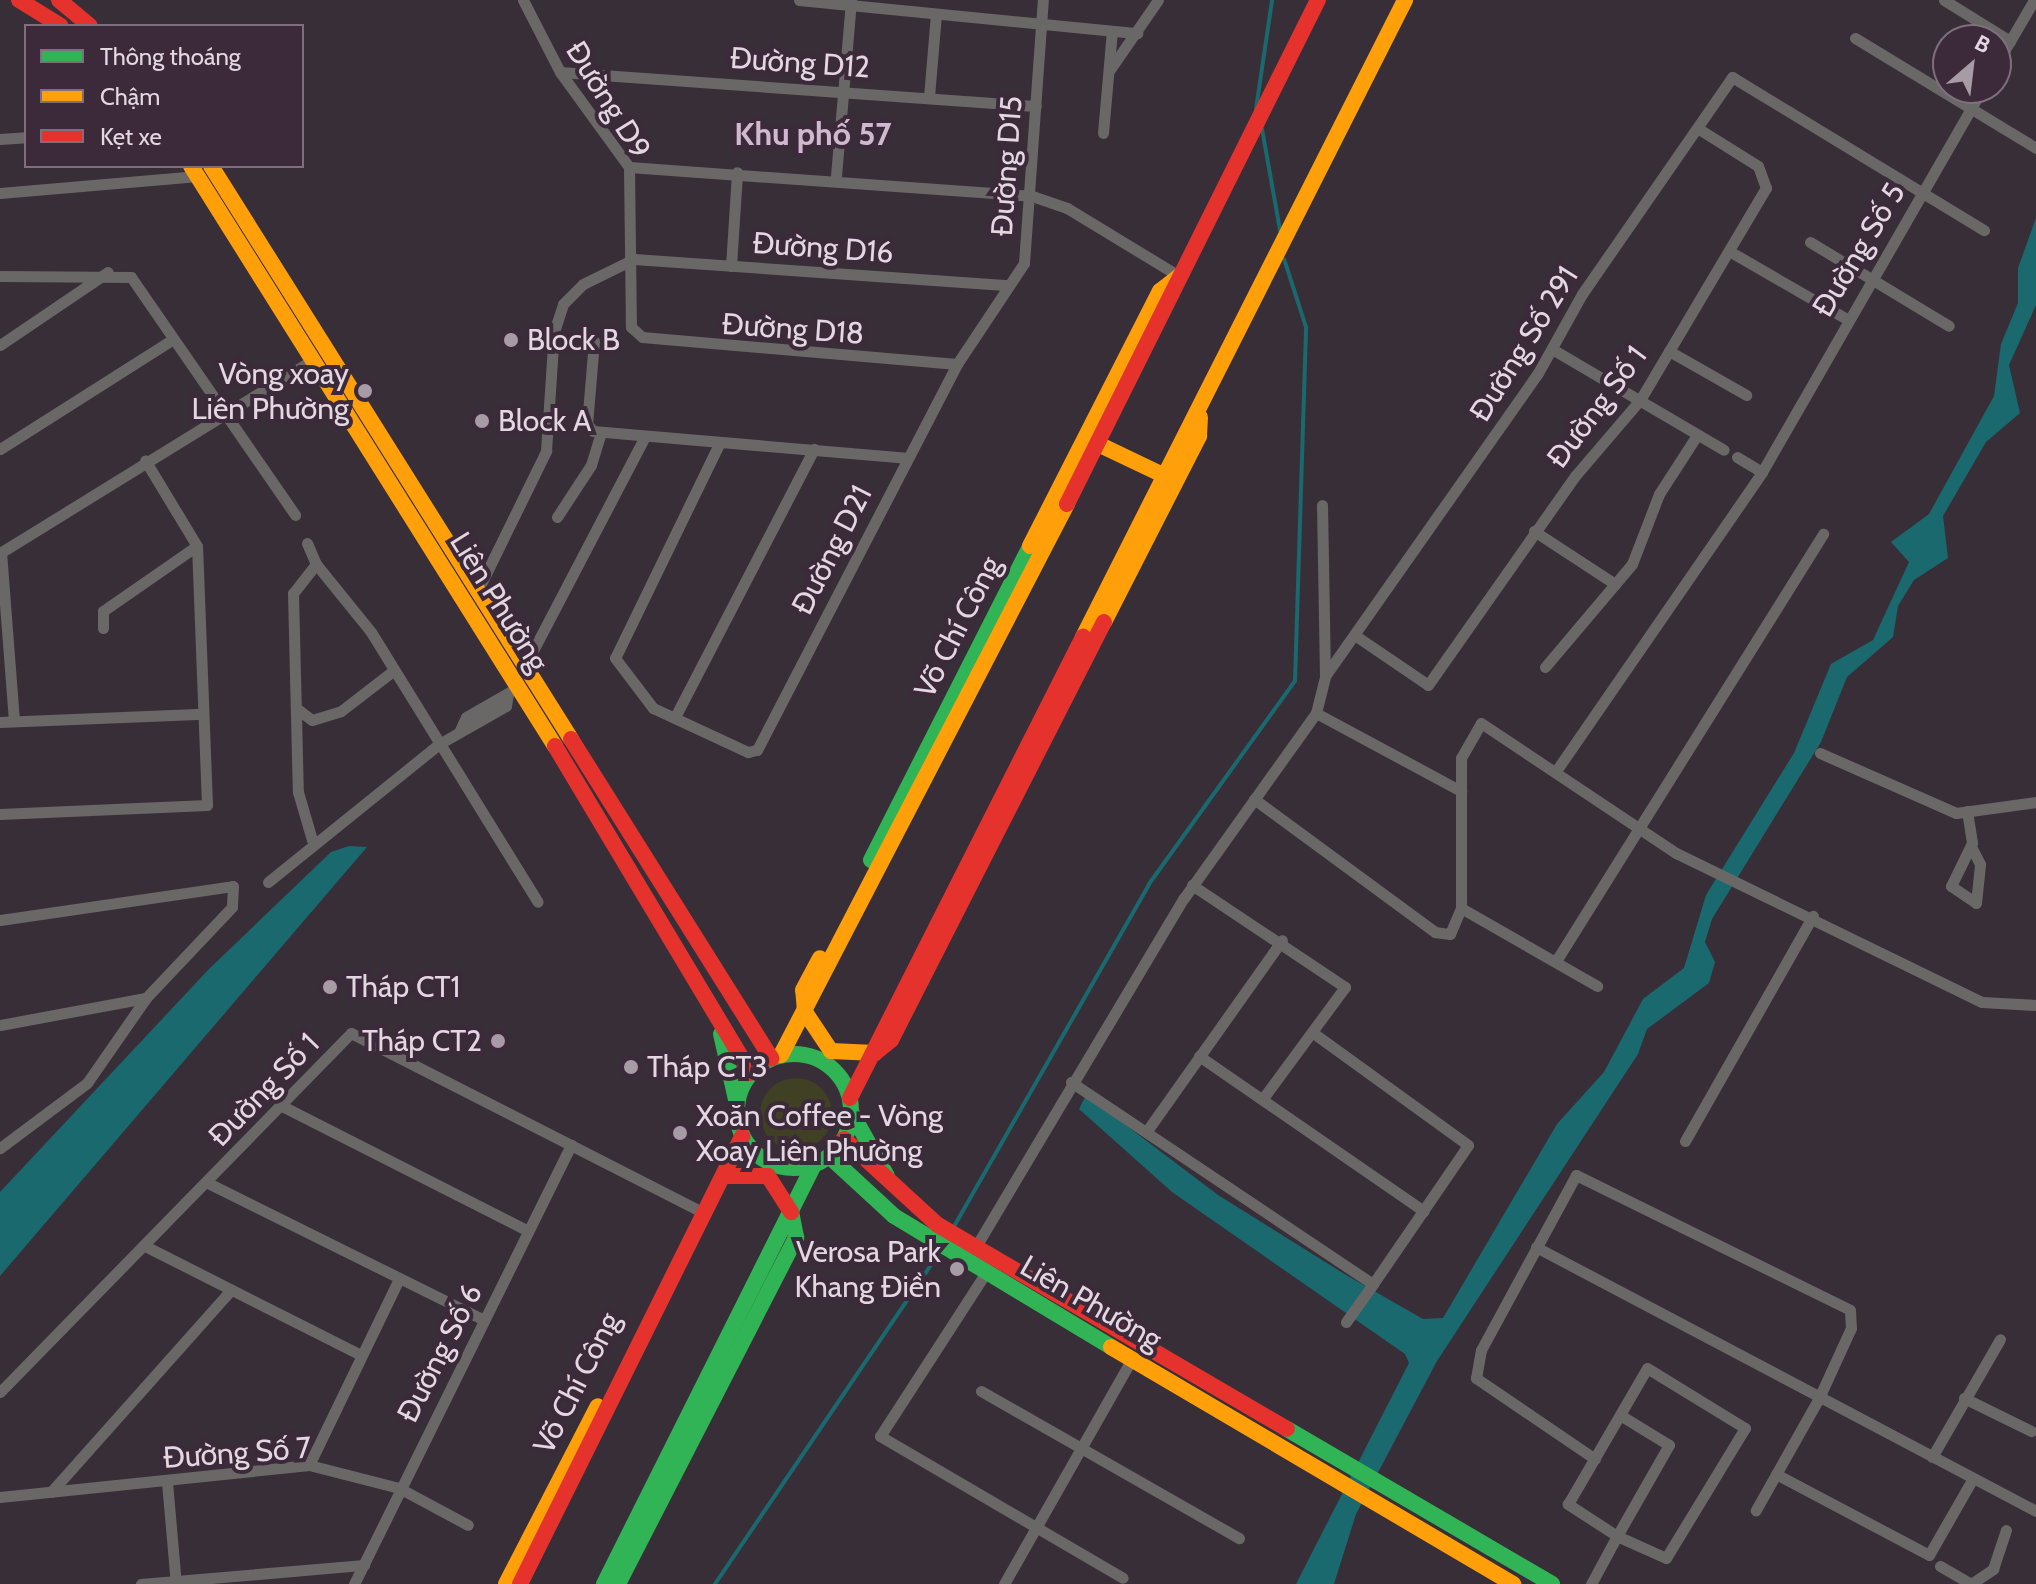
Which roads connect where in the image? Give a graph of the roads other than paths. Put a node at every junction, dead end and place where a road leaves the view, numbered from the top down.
1 (19, 0) edge
2 (59, 0) edge
3 (523, 0) edge
4 (799, 0) edge
5 (1043, 0) edge
6 (1158, 0) edge
7 (1318, 0) edge
8 (1405, 0) edge
9 (1414, 0) edge
10 (1944, 0) edge
11 (2034, 0) edge
12 (851, 2) edge
13 (936, 14) junction
14 (58, 24) edge
15 (88, 24) edge
16 (1983, 24) edge
17 (1041, 25) junction
18 (1112, 31) junction
19 (1137, 33) junction
20 (1855, 38) dead end
21 (2012, 38) edge
22 (560, 72) junction
23 (1109, 72) junction
24 (843, 89) junction
25 (929, 97) junction
26 (1973, 104) edge
27 (1036, 106) junction
28 (1357, 107) junction
29 (1970, 109) junction
30 (1699, 129) junction
31 (1103, 133) dead end
32 (24, 137) edge
33 (0, 139) edge
34 (2036, 148) edge
35 (629, 167) junction
36 (200, 169) edge
37 (737, 172) junction
38 (836, 176) junction
39 (0, 193) edge
40 (1921, 193) junction
41 (1032, 196) junction
42 (1984, 230) dead end
43 (1810, 242) dead end
44 (1729, 251) junction
45 (634, 259) junction
46 (731, 266) junction
47 (109, 272) junction
48 (0, 276) edge
49 (1179, 276) junction
50 (1870, 278) junction
51 (1008, 285) junction
52 (1845, 318) junction
53 (1949, 326) dead end
54 (631, 327) joint
55 (173, 339) junction
56 (594, 341) dead end
57 (0, 345) edge
58 (1552, 349) junction
59 (1669, 351) junction
60 (314, 359) junction
61 (957, 364) junction
62 (1746, 395) dead end
63 (1640, 400) junction
64 (224, 413) junction
65 (1200, 417) junction
66 (601, 433) junction
67 (1697, 435) junction
68 (645, 436) junction
69 (720, 442) junction
70 (1098, 444) junction
71 (0, 449) edge
72 (814, 449) junction
73 (1724, 450) dead end
74 (1737, 457) dead end
75 (906, 458) junction
76 (145, 460) junction
77 (1762, 472) junction
78 (1165, 476) junction
79 (1322, 505) dead end
80 (295, 515) dead end
81 (557, 517) dead end
82 (1534, 531) junction
83 (1823, 534) dead end
84 (307, 543) dead end
85 (197, 546) junction
86 (0, 553) edge
87 (316, 564) junction
88 (1615, 584) junction
89 (479, 588) junction
90 (103, 628) dead end
91 (1356, 636) junction
92 (1545, 667) dead end
93 (394, 670) junction
94 (530, 670) junction
95 (1325, 676) junction
96 (513, 690) junction
97 (296, 708) junction
98 (1316, 713) junction
99 (203, 714) junction
100 (675, 717) junction
101 (14, 721) junction
102 (0, 722) edge
103 (439, 744) junction
104 (1820, 753) dead end
105 (1556, 771) junction
106 (1461, 791) junction
107 (1254, 799) junction
108 (2036, 802) edge
109 (1967, 811) junction
110 (0, 814) edge
111 (1638, 828) junction
112 (312, 840) junction
113 (1971, 846) dead end
114 (268, 882) dead end
115 (1192, 885) junction
116 (538, 902) dead end
117 (1461, 908) junction
118 (1813, 916) junction
119 (0, 920) edge
120 (1282, 940) junction
121 (1556, 961) junction
122 (702, 984) junction
123 (1597, 986) dead end
124 (146, 998) junction
125 (2036, 1005) edge
126 (805, 1012) junction
127 (0, 1025) edge
128 (1313, 1033) junction
129 (780, 1052) junction
130 (875, 1053) junction
131 (1199, 1056) junction
132 (751, 1073) junction
133 (1071, 1082) junction
134 (1264, 1097) junction
135 (853, 1098) junction
136 (737, 1104) junction
137 (282, 1106) junction
138 (1149, 1128) junction
139 (844, 1139) junction
140 (1685, 1141) dead end
141 (739, 1142) junction
142 (571, 1145) junction
143 (0, 1148) edge
144 (829, 1156) junction
145 (810, 1173) junction
146 (723, 1176) junction
147 (208, 1183) junction
148 (904, 1200) junction
149 (1424, 1211) junction
150 (791, 1212) junction
151 (704, 1213) junction
152 (528, 1231) junction
153 (934, 1232) junction
154 (147, 1247) junction
155 (1536, 1247) junction
156 (972, 1256) junction
157 (985, 1274) junction
158 (399, 1279) junction
159 (1372, 1286) junction
160 (231, 1290) junction
161 (1350, 1317) dead end
162 (484, 1320) junction
163 (2000, 1339) dead end
164 (361, 1355) junction
165 (1132, 1359) junction
166 (981, 1391) dead end
167 (0, 1392) edge
168 (609, 1394) junction
169 (1819, 1398) junction
170 (1964, 1398) junction
171 (1620, 1415) junction
172 (2031, 1431) dead end
173 (1082, 1447) junction
174 (1932, 1457) junction
175 (1595, 1459) junction
176 (309, 1465) junction
177 (1343, 1472) junction
178 (1776, 1474) junction
179 (1972, 1480) junction
180 (167, 1482) junction
181 (399, 1488) junction
182 (51, 1492) junction
183 (0, 1497) edge
184 (1389, 1499) junction
185 (1756, 1510) dead end
186 (2036, 1511) edge
187 (468, 1525) dead end
188 (1035, 1529) junction
189 (2006, 1530) dead end
190 (1617, 1536) junction
191 (1239, 1538) dead end
192 (364, 1565) junction
193 (1940, 1566) dead end
194 (1123, 1578) dead end
195 (176, 1582) edge
196 (141, 1584) edge
197 (354, 1584) edge
198 (506, 1584) edge
199 (520, 1584) edge
200 (604, 1584) edge
201 (618, 1584) edge
202 (1004, 1584) edge
203 (1513, 1584) edge
204 (1552, 1584) edge
205 (1591, 1584) edge
206 (1971, 1584) edge

1 - 14 main road
2 - 15 main road
3 - 22 street, Đường D9
4 - 12 street
5 - 17 street, Đường D15
6 - 19 street
7 - 49 main road, Võ Chí Công
8 - 28 main road
9 - 28 main road
10 - 16 street
11 - 21 street
12 - 13 street
12 - 24 street
13 - 17 street
13 - 25 street
17 - 18 street
17 - 27 street, Đường D15
18 - 19 street
18 - 23 street
19 - 23 street
20 - 29 street
22 - 24 street, Đường D12
22 - 35 street, Đường D9
23 - 31 street
24 - 25 street, Đường D12
24 - 38 street
25 - 27 street, Đường D12
26 - 29 street, Đường Số 5
27 - 41 street, Đường D15
28 - 65 main road
29 - 34 street
29 - 40 street, Đường Số 5
30 - 40 street, Đường Số 291
30 - 44 street, Đường Số 1
30 - 58 street, Đường Số 291
32 - 33 street
35 - 37 street
35 - 45 street, Đường D9
36 - 39 street
36 - 60 main road, Liên Phường
36 - 89 main road, Liên Phường
37 - 38 street
37 - 46 street
38 - 41 street
40 - 42 street
40 - 50 street, Đường Số 5
41 - 49 street
41 - 51 street, Đường D15
43 - 50 street
44 - 52 street
44 - 59 street, Đường Số 1
45 - 46 street, Đường D16
45 - 54 street, Đường D9
45 - 89 street
46 - 51 street, Đường D16
47 - 48 street
47 - 55 street
47 - 57 street
49 - 70 main road, Võ Chí Công
49 - 126 main road, Võ Chí Công
50 - 52 street, Đường Số 5
50 - 53 street
51 - 61 street, Đường D15
52 - 77 street, Đường Số 5
54 - 61 street, Đường D18
55 - 64 street
55 - 71 street
56 - 66 street
58 - 63 street
58 - 91 street, Đường Số 291
59 - 62 street
59 - 63 street, Đường Số 1
60 - 64 street
60 - 96 main road, Liên Phường
61 - 75 street, Đường D21
63 - 67 street
63 - 82 street, Đường Số 1
64 - 76 street
64 - 80 street
65 - 78 main road
65 - 130 main road
66 - 68 street
66 - 81 street
67 - 73 street
67 - 88 street
68 - 69 street
68 - 94 street
69 - 72 street
69 - 100 street
70 - 78 main road
70 - 126 main road, Võ Chí Công
72 - 75 street
72 - 100 street
74 - 77 street
75 - 100 street, Đường D21
76 - 85 street
76 - 86 street
77 - 105 street, Đường Số 5
78 - 130 main road
79 - 95 street
82 - 88 street
82 - 91 street, Đường Số 1
83 - 111 street
84 - 87 street
85 - 90 street
85 - 99 street
86 - 101 street
87 - 93 street
87 - 97 street
88 - 92 street
89 - 94 main road, Liên Phường
91 - 95 street, Đường Số 291
93 - 97 street
93 - 103 street
94 - 96 main road
94 - 129 main road, Liên Phường
95 - 98 street
96 - 103 street
96 - 122 main road, Liên Phường
97 - 112 street
98 - 106 street
98 - 107 street
99 - 101 street
99 - 110 street
101 - 102 street
103 - 112 street
103 - 116 street
104 - 109 street
105 - 106 street
105 - 111 street
106 - 117 street
107 - 115 street
107 - 117 street
108 - 109 street
109 - 113 street
111 - 118 street
111 - 121 street
112 - 114 street
115 - 120 street
115 - 133 street
117 - 121 street
118 - 125 street
118 - 140 street
119 - 124 street
120 - 128 street
120 - 131 street
121 - 123 street
122 - 132 main road, Liên Phường
122 - 136 main road
124 - 127 street
124 - 143 street
126 - 129 main road, Võ Chí Công
126 - 130 main road
128 - 134 street
128 - 149 street
129 - 132 main road
129 - 135 main road
130 - 135 main road
131 - 134 street
131 - 138 street
132 - 136 main road
133 - 138 street
133 - 156 street
134 - 149 street
135 - 139 main road
135 - 148 main road
136 - 141 main road
137 - 142 street, Đường Số 1
137 - 147 street, Đường Số 1
137 - 152 street
138 - 159 street
139 - 144 main road
139 - 148 main road, Liên Phường
141 - 145 main road
141 - 146 main road, Võ Chí Công
142 - 151 street, Đường Số 1
142 - 152 street, Đường Số 6
144 - 145 main road
144 - 153 main road, Liên Phường
145 - 150 main road
146 - 150 main road
146 - 151 main road, Võ Chí Công
147 - 154 street, Đường Số 1
147 - 158 street
148 - 153 main road, Liên Phường
149 - 159 street
150 - 200 main road
150 - 201 main road
151 - 168 main road, Võ Chí Công
152 - 162 street, Đường Số 6
153 - 156 main road, Liên Phường
154 - 160 street
154 - 167 street, Đường Số 1
155 - 169 street
155 - 169 street
155 - 175 street
156 - 157 main road, Liên Phường
156 - 177 main road, Liên Phường
157 - 165 main road, Liên Phường
157 - 188 street
158 - 162 street
158 - 164 street
159 - 161 street
160 - 164 street
160 - 182 street
162 - 181 street, Đường Số 6
163 - 170 street
164 - 176 street
165 - 173 street
165 - 177 main road, Liên Phường
166 - 173 street
168 - 198 main road, Võ Chí Công
168 - 199 main road, Võ Chí Công
169 - 174 street
169 - 178 street
170 - 172 street
170 - 174 street
171 - 175 street
171 - 190 street
171 - 190 street
173 - 188 street
173 - 191 street
174 - 179 street
175 - 190 street
176 - 180 street, Đường Số 7
176 - 181 street, Đường Số 7
177 - 184 main road
178 - 179 street
178 - 185 street
179 - 186 street
180 - 182 street, Đường Số 7
180 - 195 street
181 - 187 street, Đường Số 7
181 - 192 street, Đường Số 6
182 - 183 street, Đường Số 7
184 - 203 main road
184 - 204 main road
188 - 194 street
188 - 202 street
189 - 206 street
190 - 205 street
192 - 195 street
192 - 197 street, Đường Số 6
193 - 206 street
195 - 196 street

